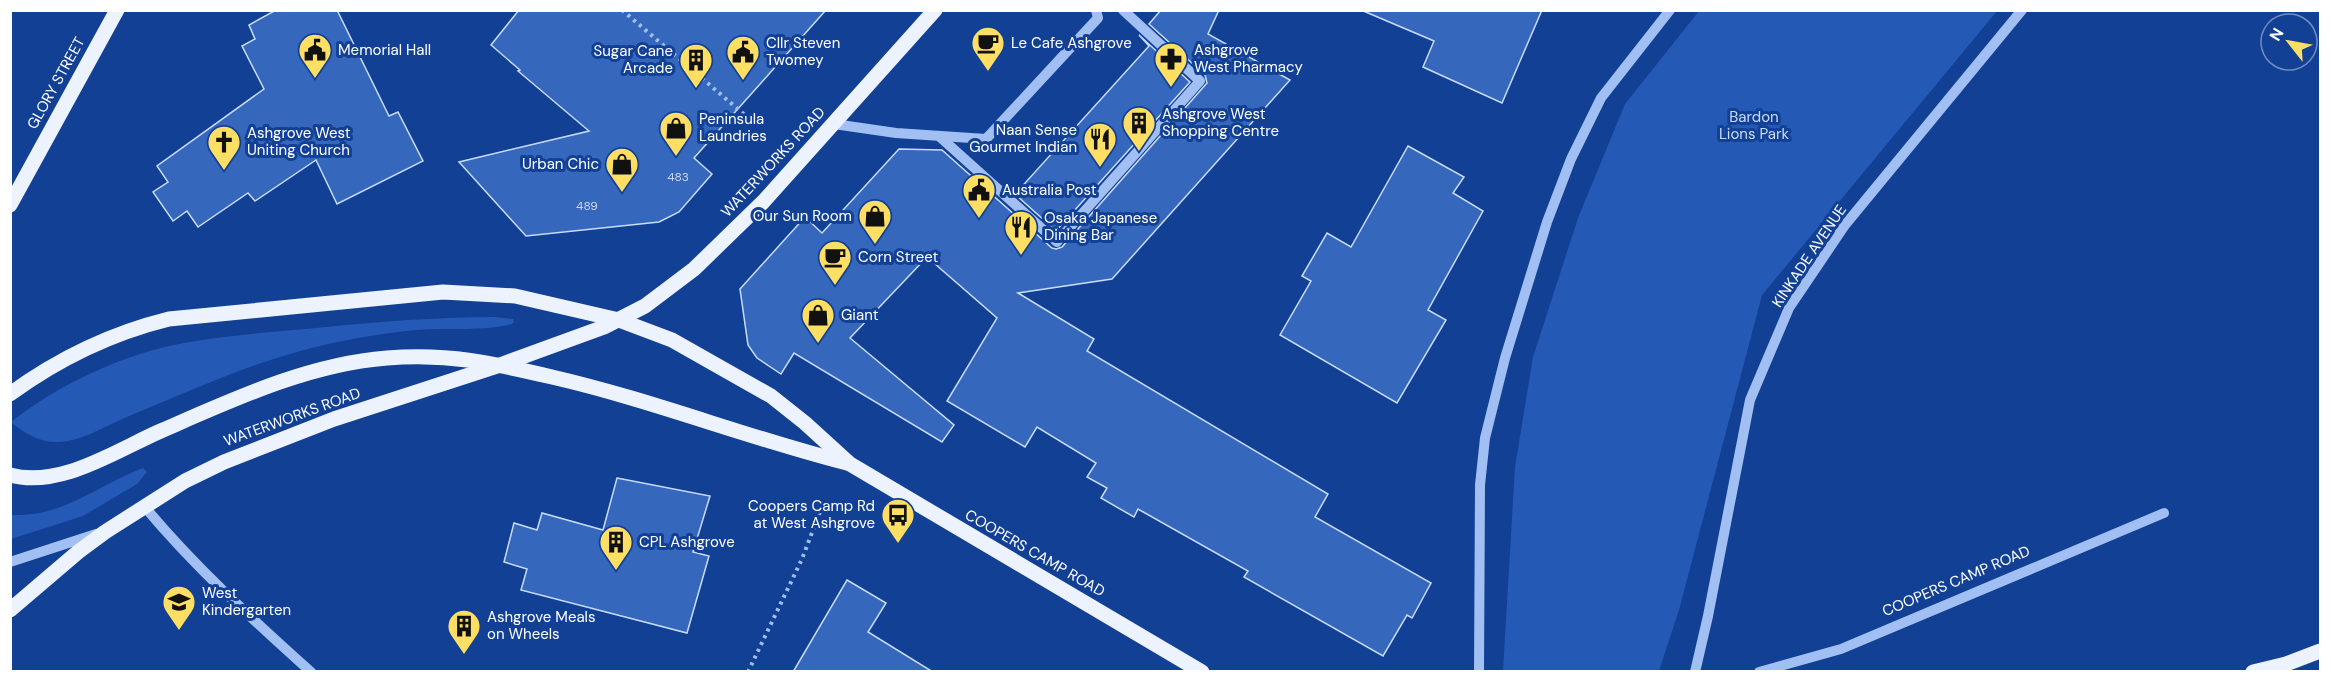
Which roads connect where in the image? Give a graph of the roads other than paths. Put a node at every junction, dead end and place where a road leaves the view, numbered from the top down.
1 (117, 10) edge
2 (935, 10) edge
3 (1096, 10) edge
4 (1124, 10) edge
5 (1670, 10) edge
6 (2022, 10) edge
7 (834, 124) junction
8 (939, 136) junction
9 (10, 205) edge
10 (619, 320) junction
11 (501, 365) junction
12 (10, 394) edge
13 (850, 464) junction
14 (10, 475) edge
15 (144, 506) junction
16 (2164, 513) dead end
17 (105, 532) junction
18 (10, 562) edge
19 (10, 610) edge
20 (2320, 651) edge
21 (310, 672) edge
22 (1202, 672) edge
23 (1479, 672) edge
24 (1695, 672) edge
25 (1759, 672) edge
26 (2253, 672) edge

1 - 9 main road, GLORY STREET
2 - 7 main road, WATERWORKS ROAD
3 - 8 street
4 - 8 street
5 - 23 street
6 - 24 street, KINKADE AVENUE
7 - 8 street
7 - 10 main road, WATERWORKS ROAD
10 - 11 main road, WATERWORKS ROAD
10 - 12 main road
10 - 13 main road, COOPERS CAMP ROAD
11 - 13 main road, COOPERS CAMP ROAD
11 - 14 main road, COOPERS CAMP ROAD
11 - 15 main road, WATERWORKS ROAD
13 - 22 main road, COOPERS CAMP ROAD
15 - 17 main road, WATERWORKS ROAD
15 - 21 street
16 - 25 street, COOPERS CAMP ROAD
17 - 18 street
17 - 19 main road, WATERWORKS ROAD
20 - 26 main road

